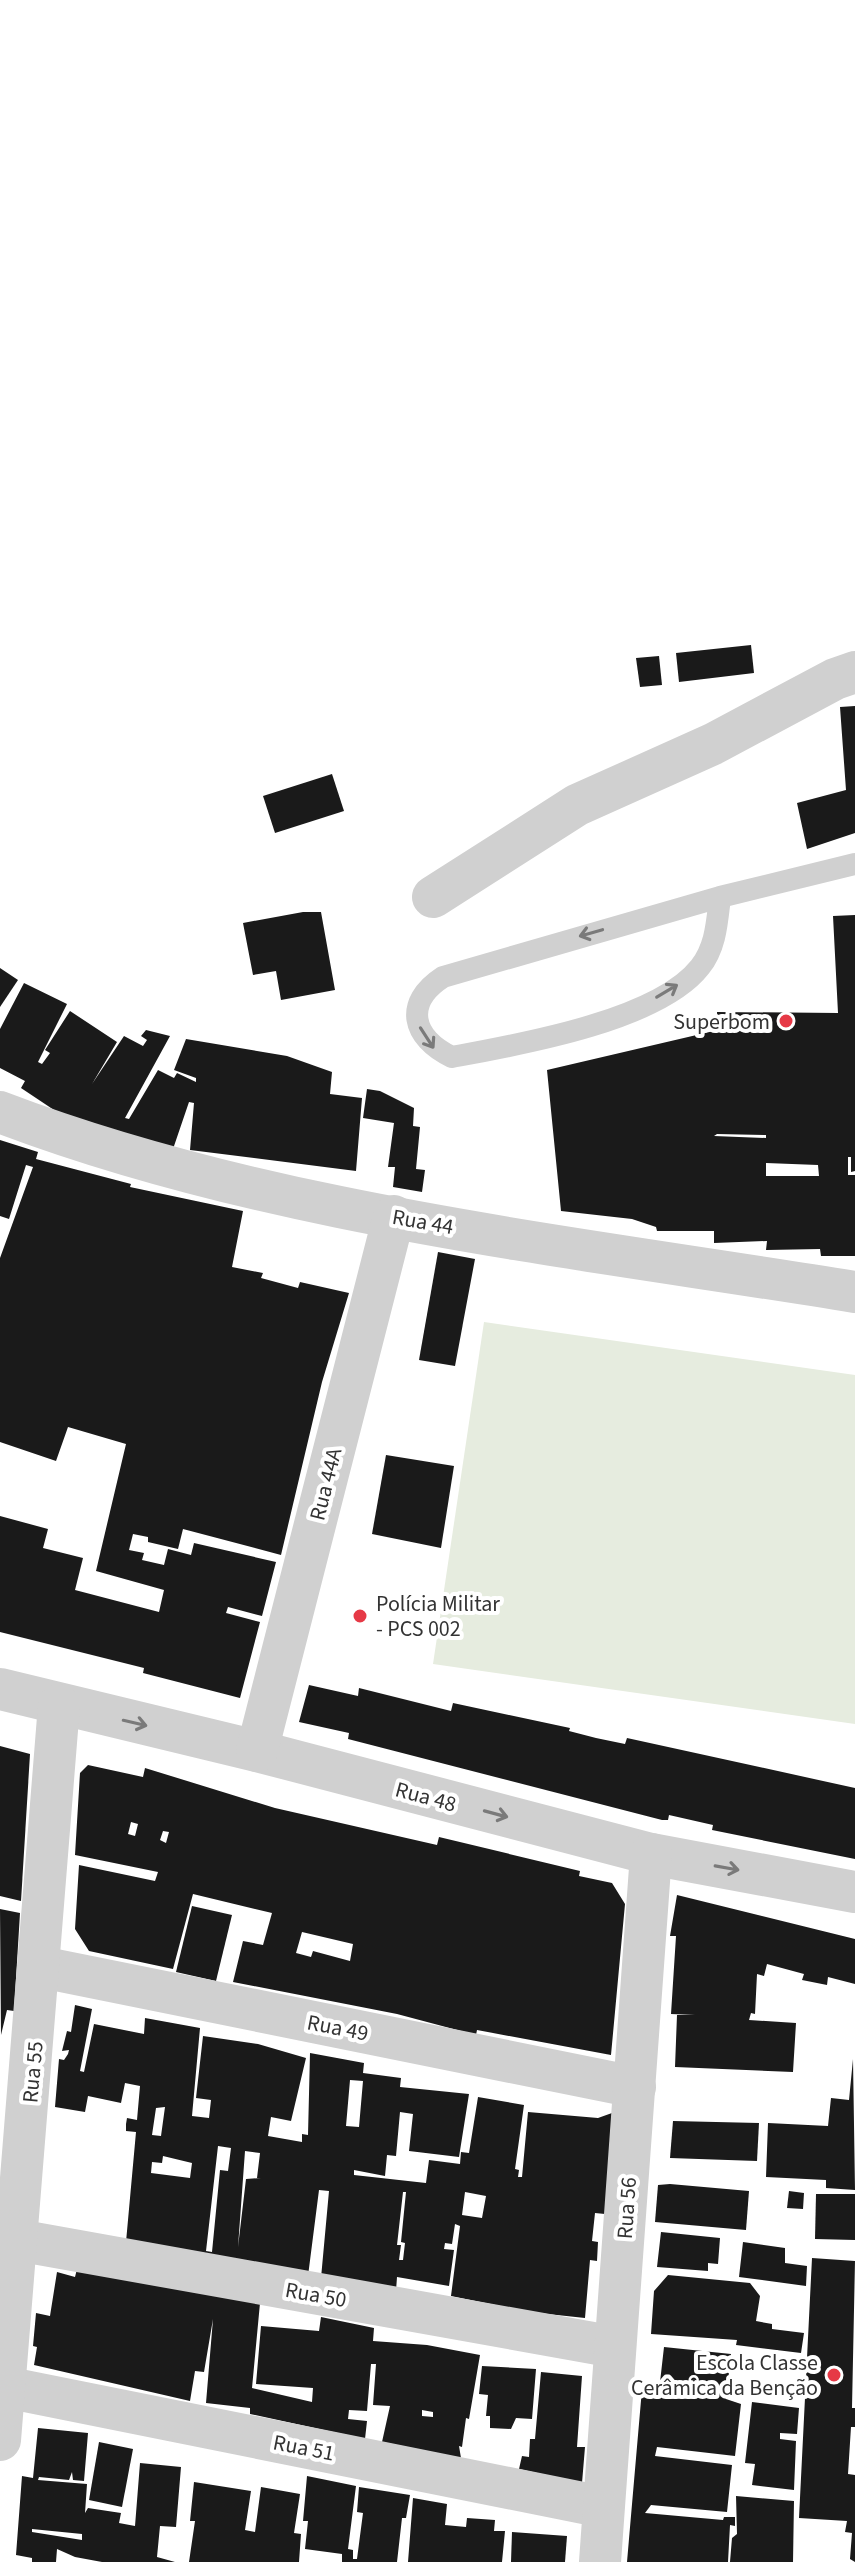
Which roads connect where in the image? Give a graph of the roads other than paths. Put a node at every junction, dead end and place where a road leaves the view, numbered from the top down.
1 (855, 672) edge
2 (855, 864) edge
3 (433, 897) dead end
4 (720, 897) junction
5 (0, 1112) edge
6 (394, 1216) junction
7 (855, 1292) edge
8 (0, 1689) edge
9 (59, 1705) junction
10 (257, 1751) junction
11 (651, 1854) junction
12 (855, 1892) edge
13 (41, 1967) junction
14 (635, 2087) junction
15 (17, 2240) junction
16 (615, 2347) junction
17 (5, 2387) junction
18 (0, 2440) edge
19 (603, 2507) junction
20 (600, 2562) edge

1 - 3 street
2 - 4 lane
4 -> 4 lane
5 - 6 street, Rua 44
6 - 7 street, Rua 44
6 - 10 street, Rua 44A
8 - 9 street, Rua 48
9 -> 10 street, Rua 48
9 - 13 street, Rua 55
10 -> 11 street, Rua 48
11 -> 12 street, Rua 48
11 - 14 street, Rua 56
13 - 14 street, Rua 49
13 - 15 street, Rua 55
14 - 16 street, Rua 56
15 - 16 street, Rua 50
15 - 17 street, Rua 55
16 - 19 street, Rua 56
17 - 18 street, Rua 55
17 - 19 street, Rua 51
19 - 20 street, Rua 56

